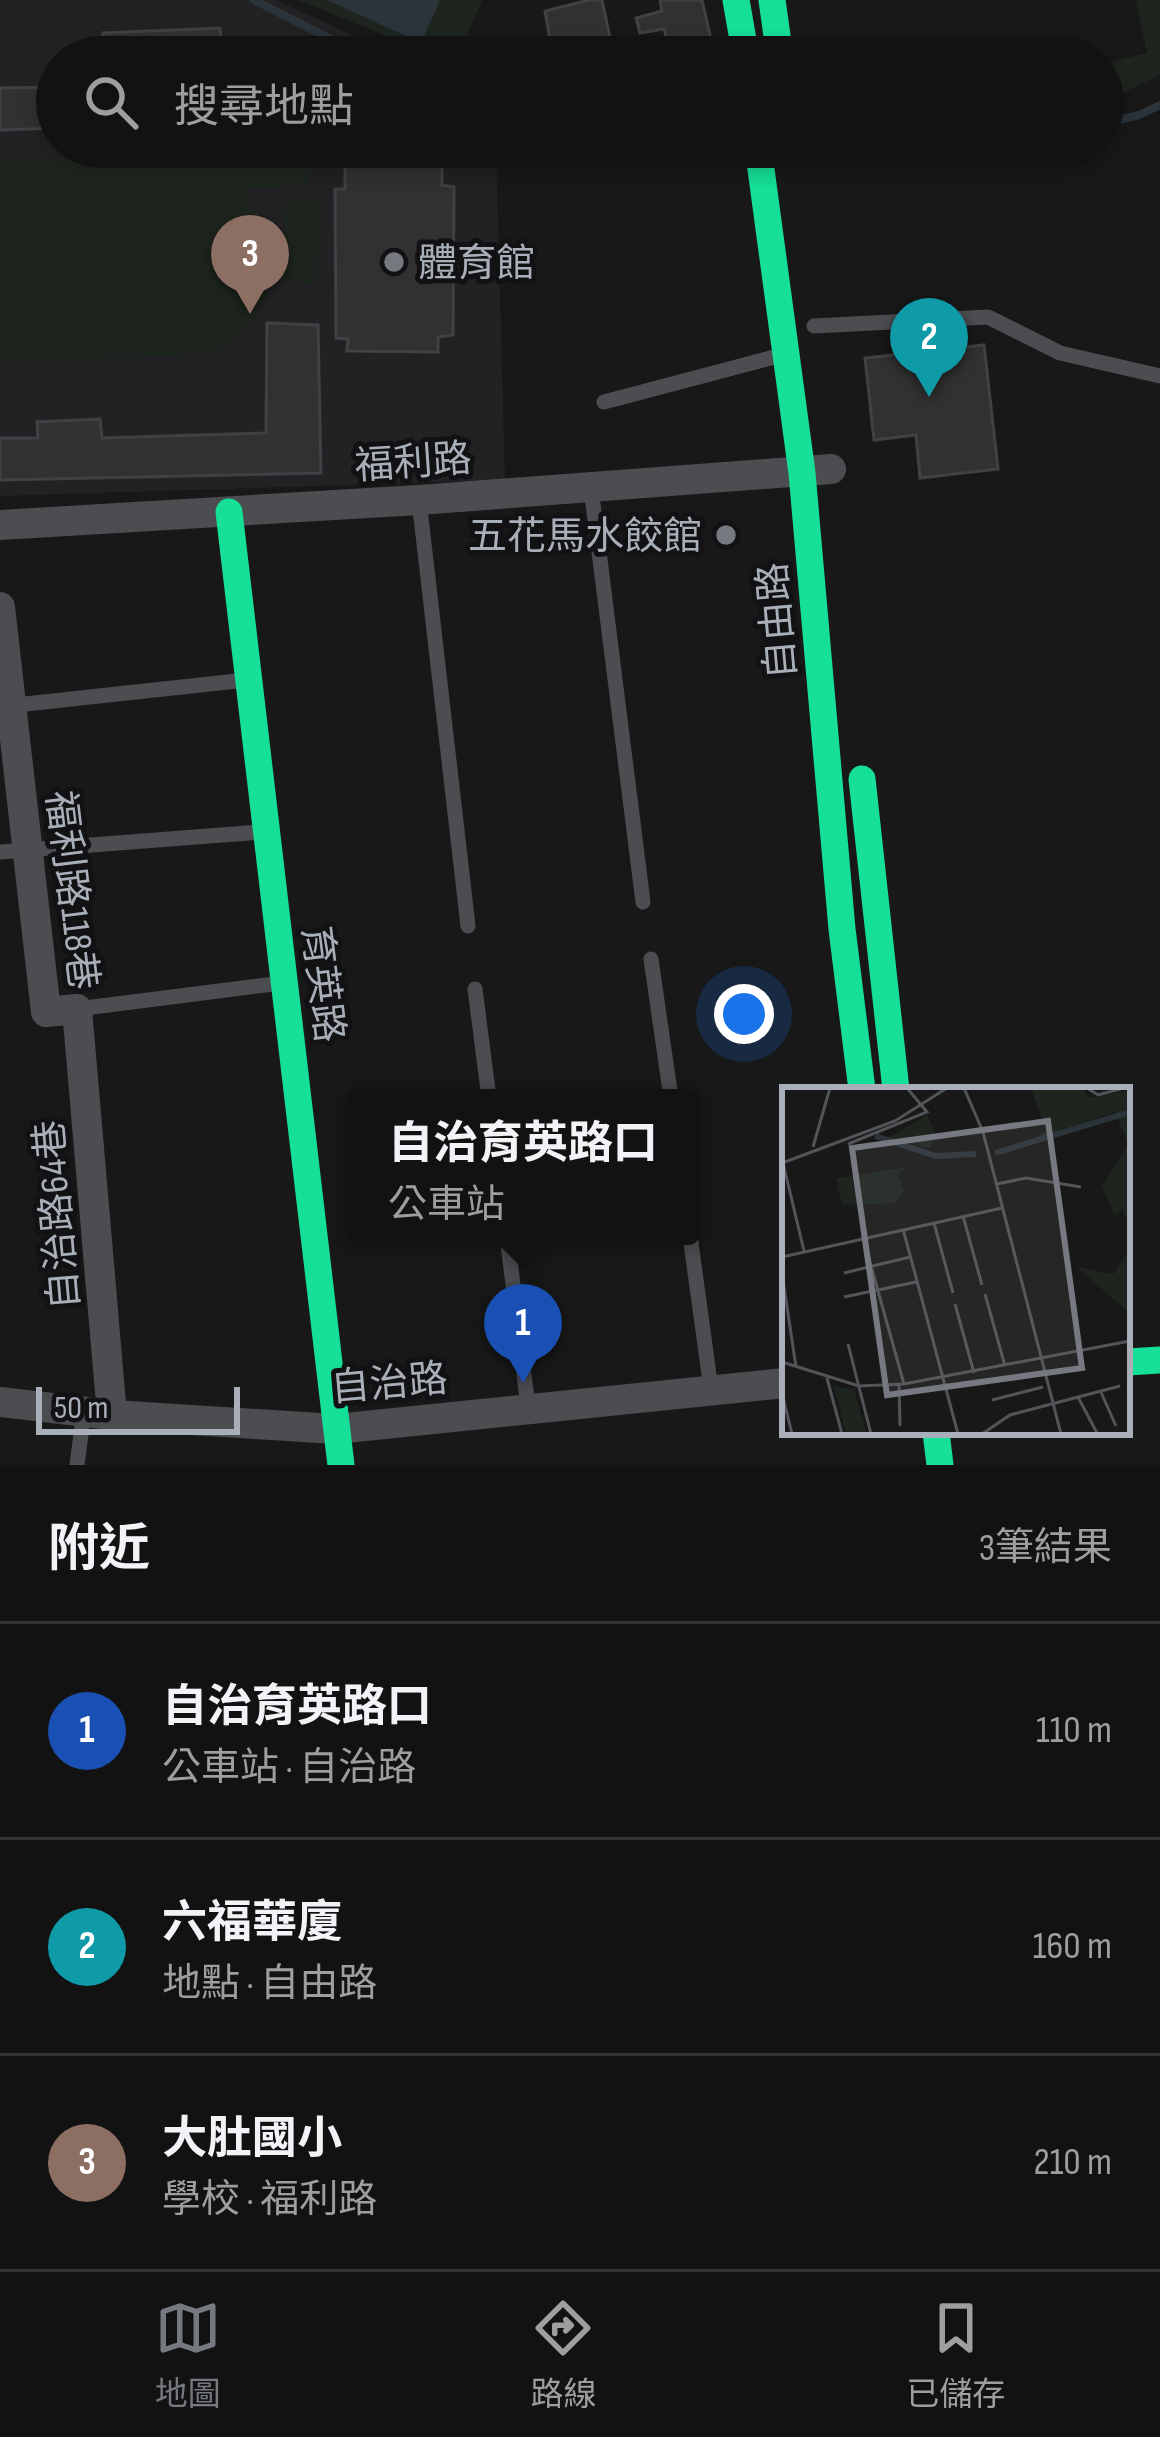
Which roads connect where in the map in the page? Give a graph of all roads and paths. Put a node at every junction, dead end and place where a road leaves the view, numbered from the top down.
1 (736, 0) edge
2 (772, 0) edge
3 (742, 36) edge
4 (777, 36) edge
5 (761, 168) edge
6 (814, 327) dead end
7 (786, 354) junction
8 (1160, 376) edge
9 (604, 401) dead end
10 (824, 470) junction
11 (591, 488) junction
12 (419, 500) junction
13 (229, 512) junction
14 (0, 525) edge
15 (0, 607) edge
16 (249, 680) junction
17 (5, 706) edge
18 (860, 755) dead end
19 (264, 831) junction
20 (15, 852) edge
21 (643, 902) dead end
22 (468, 926) dead end
23 (651, 959) dead end
24 (285, 983) junction
25 (475, 989) dead end
26 (77, 1009) junction
27 (862, 1087) edge
28 (896, 1087) edge
29 (488, 1089) edge
30 (669, 1089) edge
31 (508, 1245) edge
32 (691, 1245) edge
33 (1160, 1360) edge
34 (1130, 1362) edge
35 (782, 1384) edge
36 (711, 1389) junction
37 (0, 1402) edge
38 (528, 1407) junction
39 (98, 1413) junction
40 (336, 1429) junction
41 (936, 1435) edge
42 (77, 1465) edge
43 (341, 1465) edge
44 (940, 1465) edge

1 - 3 main road
2 - 4 main road
5 - 7 main road, 自由路
6 - 8 lane
7 - 9 lane
7 - 10 main road, 自由路
10 - 11 street, 福利路
10 - 27 main road, 自由路
11 - 12 street, 福利路
11 - 21 lane
12 - 13 street, 福利路
12 - 22 lane
13 - 14 street, 福利路
13 - 16 main road, 育英路
15 - 17 street, 福利路118巷
16 - 17 lane
16 - 19 main road, 育英路
17 - 20 street, 福利路118巷
18 - 28 main road
19 - 20 lane
19 - 24 main road, 育英路
20 - 26 street, 福利路118巷
23 - 30 lane
24 - 26 lane
24 - 40 main road, 育英路
25 - 29 lane
26 - 39 street, 自治路64巷
31 - 38 lane
32 - 36 lane
33 - 34 main road
35 - 36 street, 自治路
36 - 38 street, 自治路
37 - 39 street, 自治路
38 - 40 street, 自治路
39 - 40 street, 自治路
39 - 42 lane
40 - 43 main road, 育英路
41 - 44 main road

